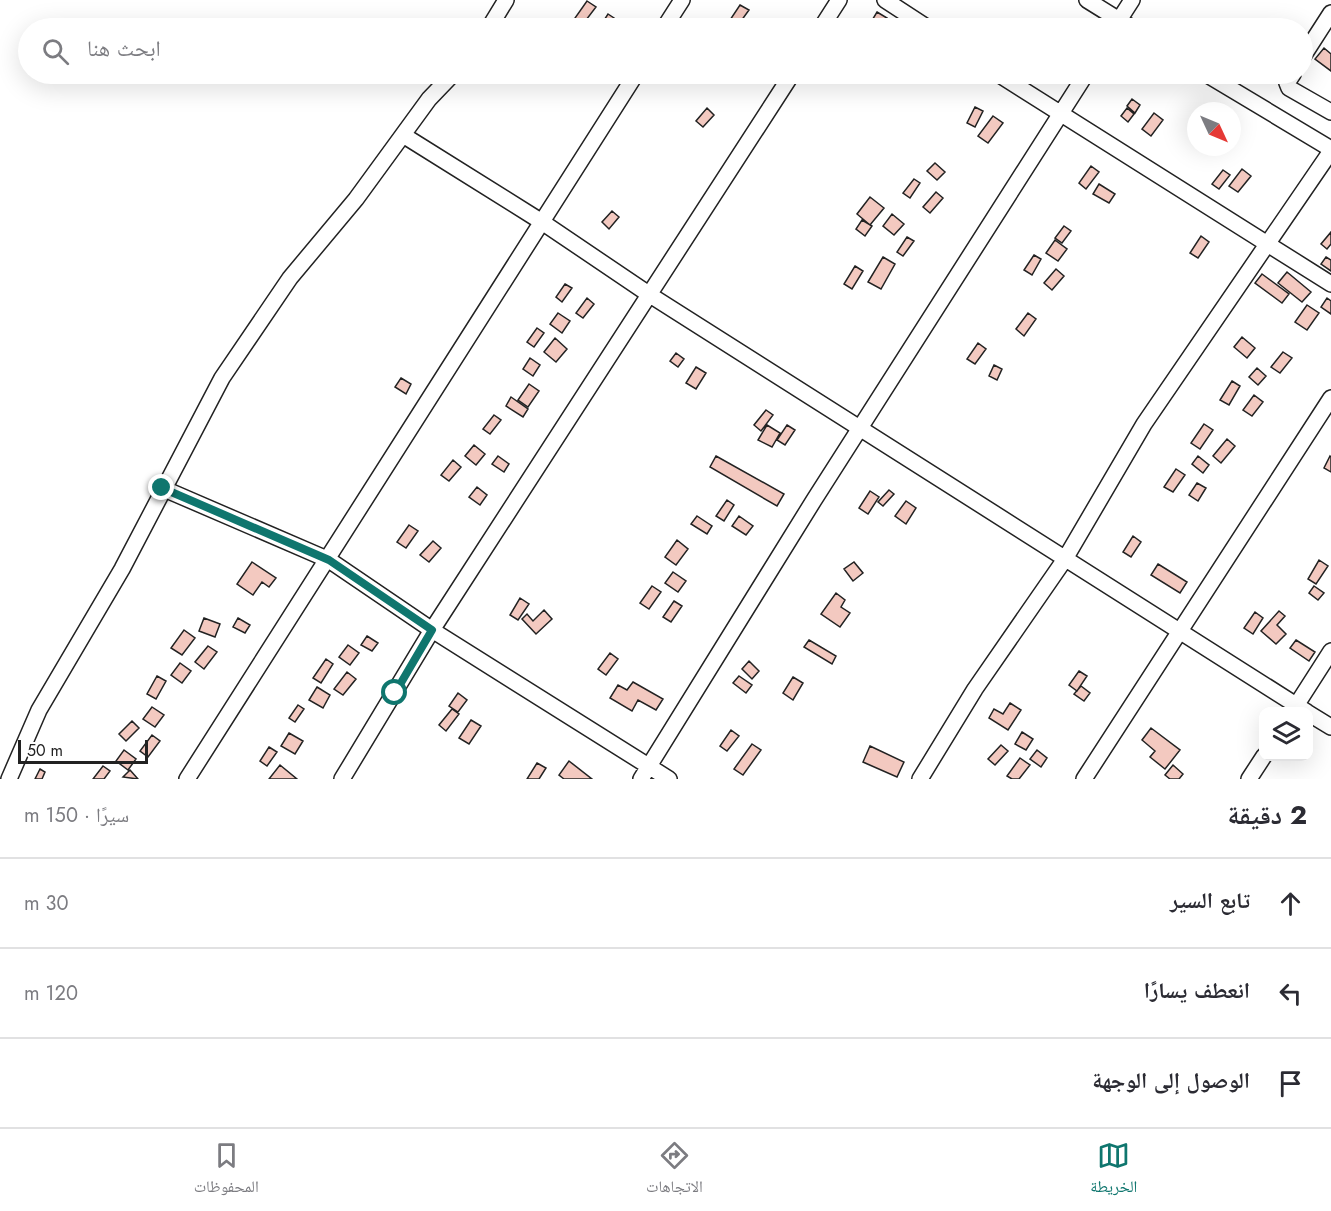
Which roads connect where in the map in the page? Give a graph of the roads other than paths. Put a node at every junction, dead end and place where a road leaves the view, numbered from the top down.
1 (506, 0) edge
2 (682, 0) edge
3 (839, 0) edge
4 (885, 0) edge
5 (1087, 0) edge
6 (1132, 0) edge
7 (1331, 13) edge
8 (495, 18) edge
9 (670, 18) edge
10 (827, 18) edge
11 (913, 18) edge
12 (1111, 18) edge
13 (1125, 18) edge
14 (1313, 41) edge
15 (445, 84) edge
16 (630, 84) edge
17 (786, 84) edge
18 (1014, 84) edge
19 (1080, 84) edge
20 (1222, 84) edge
21 (1287, 84) edge
22 (1331, 112) edge
23 (1060, 114) junction
24 (403, 135) junction
25 (1331, 150) edge
26 (542, 222) junction
27 (1268, 244) junction
28 (1331, 284) edge
29 (650, 295) junction
30 (1331, 398) edge
31 (859, 428) junction
32 (162, 488) junction
33 (1065, 559) junction
34 (329, 560) junction
35 (432, 630) junction
36 (1180, 632) junction
37 (1331, 651) edge
38 (1296, 707) edge
39 (1303, 707) edge
40 (1313, 717) edge
41 (1331, 727) edge
42 (1260, 761) edge
43 (645, 772) edge
44 (9, 779) edge
45 (187, 779) edge
46 (342, 779) edge
47 (669, 779) edge
48 (920, 779) edge
49 (1084, 779) edge
50 (1249, 779) edge

1 - 8 street
2 - 9 street
3 - 10 street
4 - 11 street
5 - 12 street
6 - 13 street
7 - 14 street
15 - 24 street
16 - 26 street
17 - 29 street
18 - 23 street
19 - 23 street
20 - 25 street
21 - 22 street
23 - 27 street
23 - 31 street
24 - 26 street
24 - 32 street
25 - 27 street
26 - 29 street
26 - 34 street
27 - 28 street
27 - 33 street
29 - 31 street
29 - 35 street
30 - 36 street
31 - 33 street
31 - 43 street
32 - 34 street
32 - 44 street
33 - 36 street
33 - 48 street
34 - 35 street
34 - 45 street
35 - 43 street
35 - 46 street
36 - 38 street
36 - 49 street
37 - 39 street
40 - 41 street
42 - 50 street
43 - 47 street

